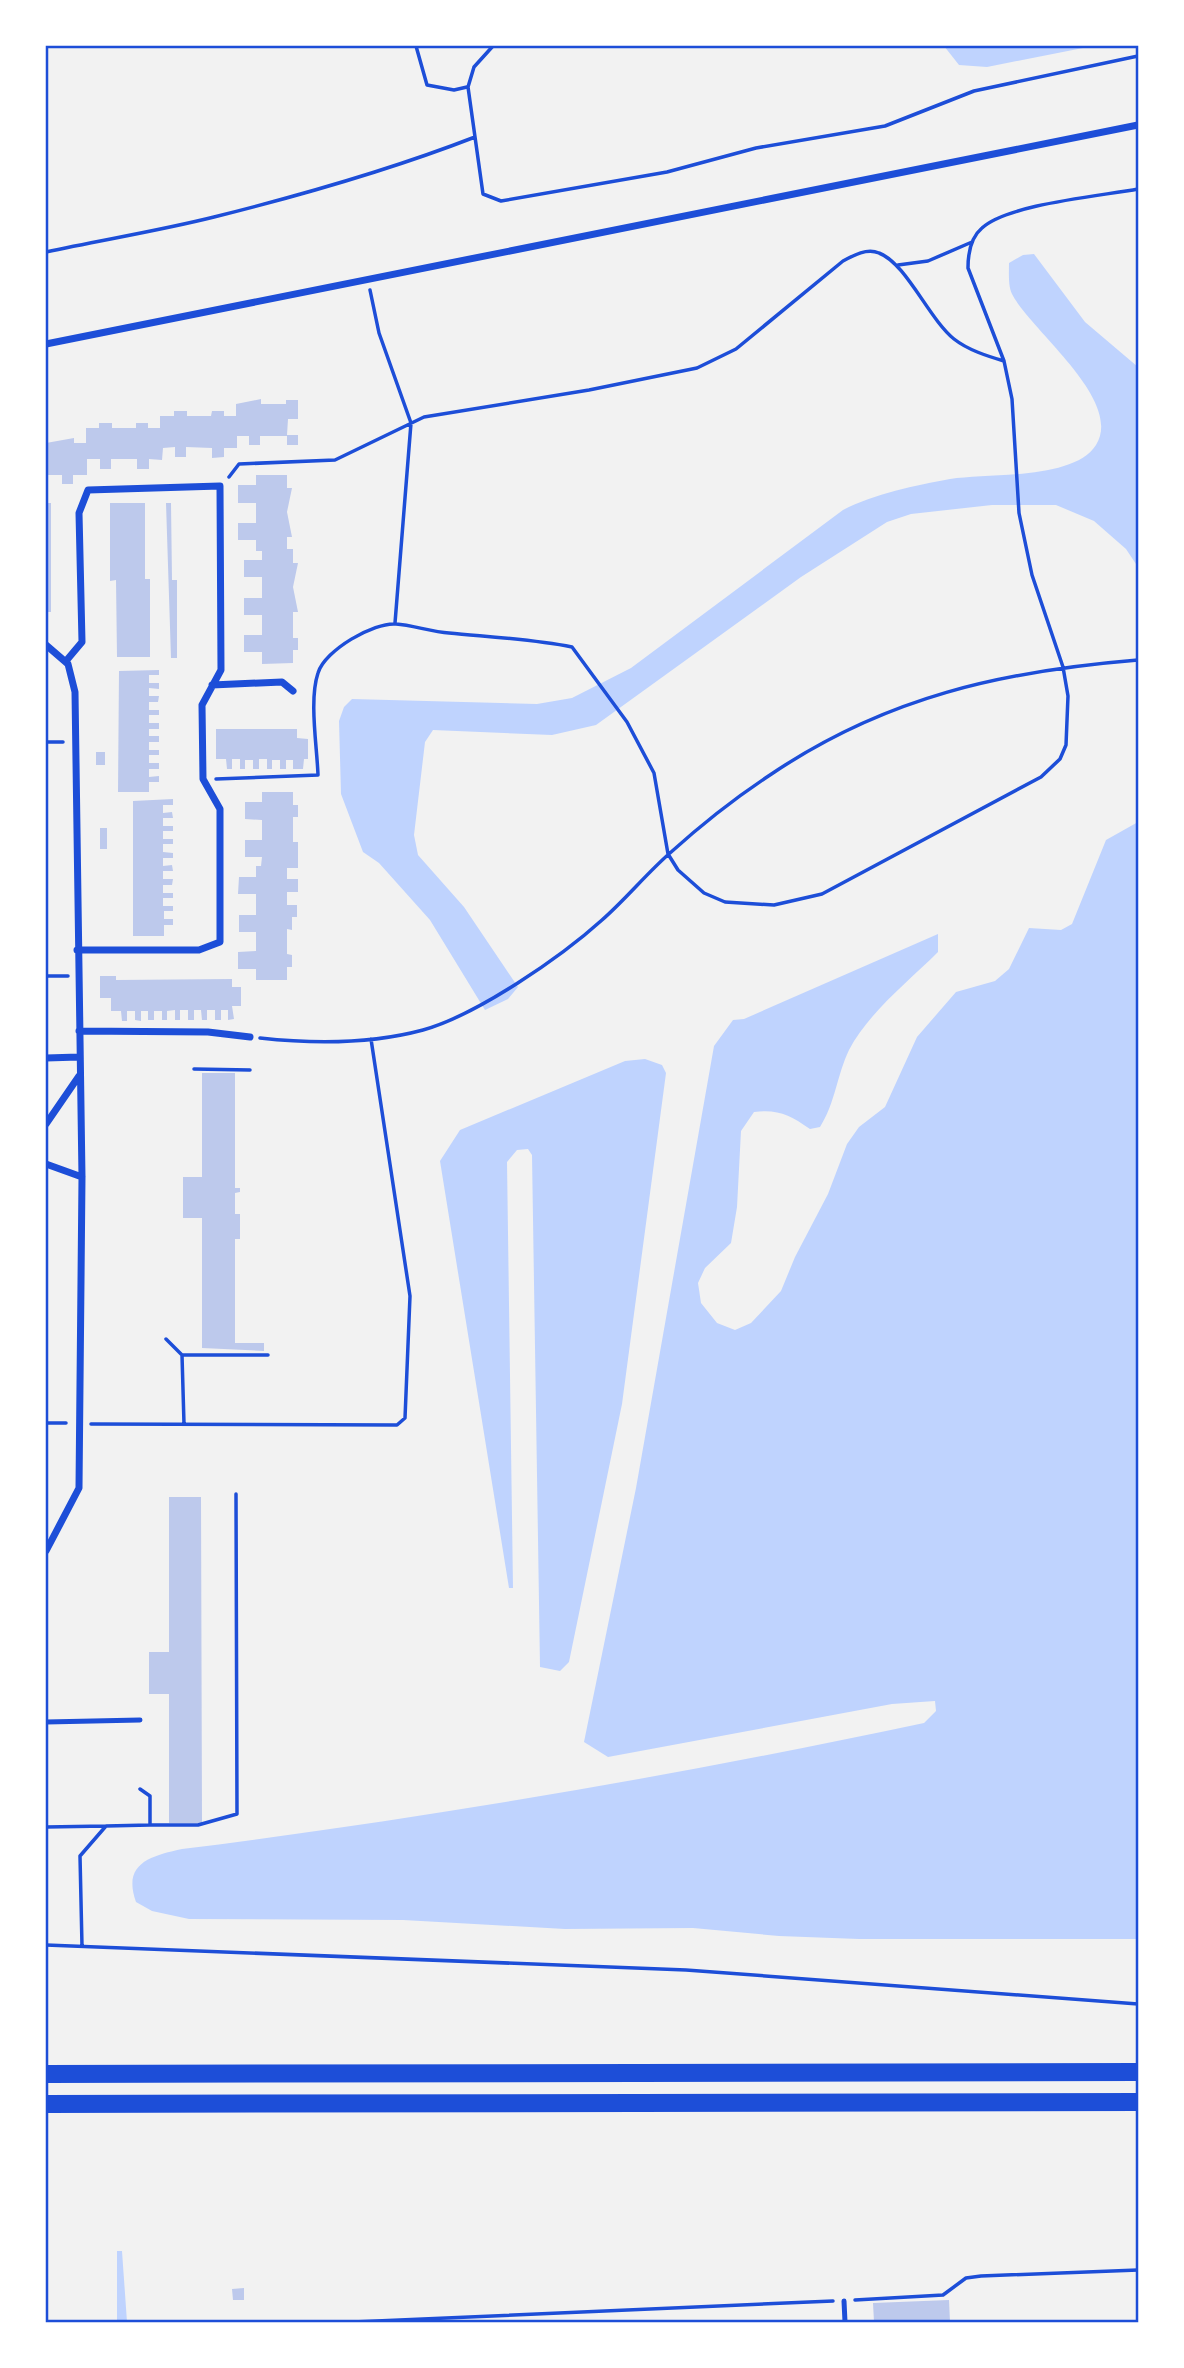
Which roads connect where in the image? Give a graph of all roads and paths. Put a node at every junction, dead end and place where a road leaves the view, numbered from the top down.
1 (416, 46) edge
2 (493, 46) edge
3 (1139, 56) edge
4 (468, 87) junction
5 (1139, 125) edge
6 (475, 137) junction
7 (1139, 189) edge
8 (972, 242) junction
9 (46, 252) edge
10 (898, 265) junction
11 (369, 284) dead end
12 (46, 344) edge
13 (1004, 361) junction
14 (411, 423) junction
15 (220, 486) junction
16 (395, 623) junction
17 (46, 645) edge
18 (1138, 660) edge
19 (66, 661) junction
20 (1063, 667) junction
21 (212, 685) junction
22 (293, 691) dead end
23 (203, 779) junction
24 (668, 854) junction
25 (77, 950) junction
26 (46, 976) edge
27 (77, 976) junction
28 (79, 1031) junction
29 (250, 1037) joint
30 (371, 1039) junction
31 (79, 1057) junction
32 (46, 1058) edge
33 (194, 1069) dead end
34 (250, 1070) dead end
35 (80, 1075) junction
36 (46, 1124) edge
37 (46, 1164) edge
38 (82, 1177) junction
39 (166, 1339) dead end
40 (268, 1354) dead end
41 (182, 1355) junction
42 (46, 1423) edge
43 (79, 1424) junction
44 (184, 1424) junction
45 (236, 1494) dead end
46 (49, 1536) edge
47 (46, 1551) edge
48 (140, 1720) dead end
49 (46, 1722) edge
50 (140, 1789) dead end
51 (150, 1825) junction
52 (106, 1826) junction
53 (46, 1827) edge
54 (46, 1945) edge
55 (82, 1946) junction
56 (1139, 2004) edge
57 (1139, 2072) edge
58 (46, 2074) edge
59 (1139, 2102) edge
60 (46, 2104) edge
61 (1139, 2270) edge
62 (844, 2301) junction
63 (353, 2322) edge
64 (845, 2322) edge

1 - 4 path
2 - 4 path
3 - 6 path
4 - 6 path
5 - 12 street
6 - 9 path
7 - 8 path
8 - 10 path
8 - 13 path
10 - 13 path
10 - 14 path
11 - 14 path
13 - 20 path
14 - 15 path
14 - 16 path
15 - 19 street
15 - 21 street
16 - 23 path
16 - 24 path
17 - 19 street
18 - 20 path
19 - 25 street
20 - 24 path
20 - 24 path
21 - 22 street
21 - 23 street
23 - 25 street
24 - 30 path
25 - 27 street
26 - 27 path
27 - 28 street
28 - 29 street
28 - 31 street
29 - 30 path
30 - 44 path
31 - 32 street
31 - 35 street
33 - 34 path
35 - 36 street
35 - 38 street
37 - 38 street
38 - 43 street
39 - 41 path
40 - 41 path
41 - 44 path
42 - 43 path
43 - 44 path
43 - 46 street
45 - 51 path
46 - 47 street
48 - 49 lane
50 - 51 path
51 - 52 path
52 - 53 path
52 - 55 path
54 - 55 path
55 - 56 path
57 - 58 highway
59 - 60 highway
61 - 62 path
62 - 63 path
62 - 64 lane

